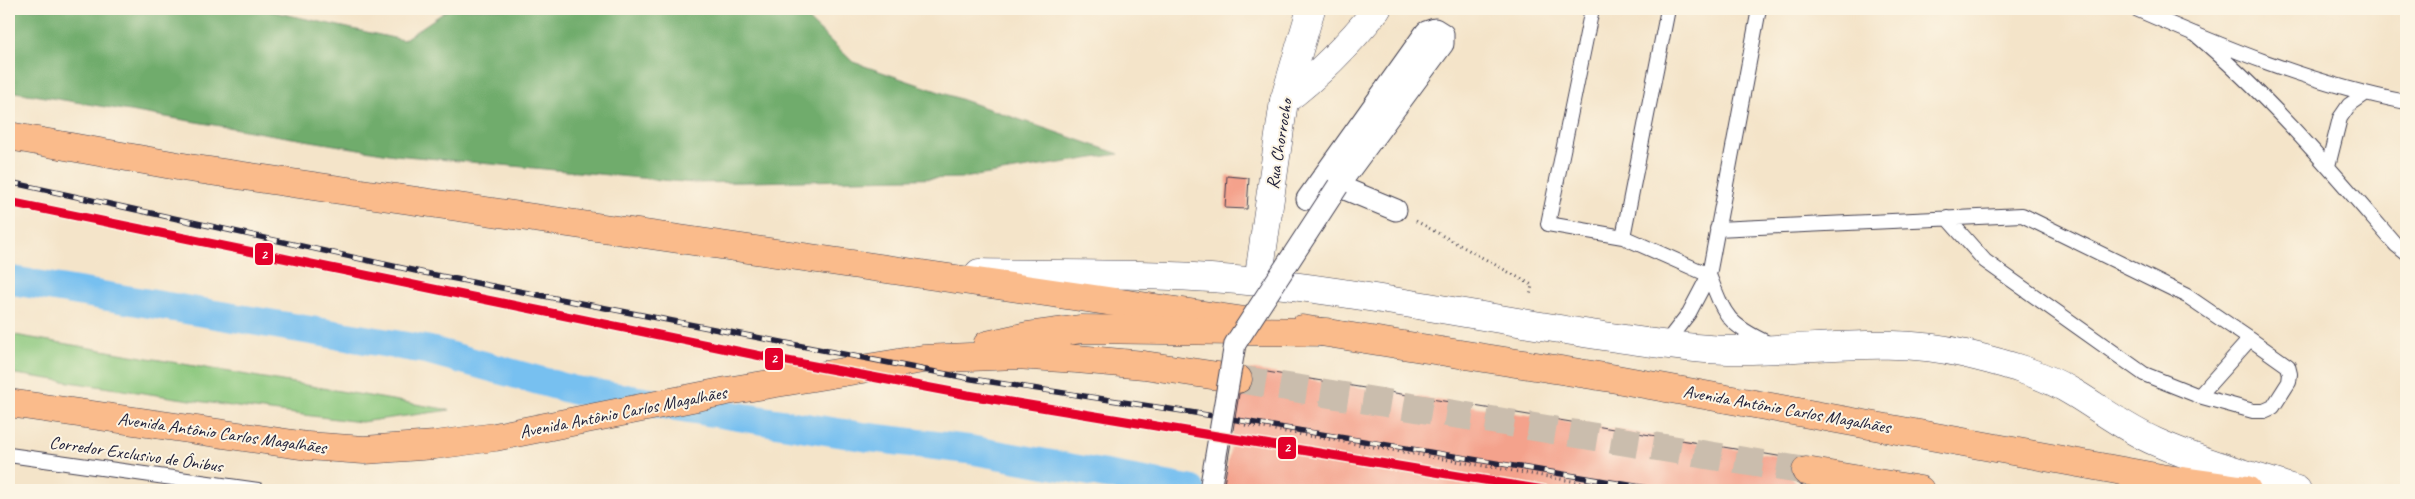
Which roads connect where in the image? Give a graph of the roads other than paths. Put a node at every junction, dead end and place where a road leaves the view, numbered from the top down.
1 (1311, 9) edge
2 (1377, 9) edge
3 (1592, 9) edge
4 (1668, 9) edge
5 (1759, 9) edge
6 (2136, 9) edge
7 (2195, 34) junction
8 (2365, 94) junction
9 (1284, 101) junction
10 (2406, 102) edge
11 (9, 136) edge
12 (2328, 166) junction
13 (1338, 186) junction
14 (1307, 199) dead end
15 (1396, 210) road end
16 (1947, 218) junction
17 (1718, 229) junction
18 (1623, 237) junction
19 (2406, 253) edge
20 (895, 272) junction
21 (1708, 275) junction
22 (1258, 282) junction
23 (1326, 332) junction
24 (2250, 339) junction
25 (1665, 344) junction
26 (1781, 349) junction
27 (924, 359) junction
28 (1238, 379) tunnel mouth
29 (2199, 396) junction
30 (9, 403) edge
31 (9, 454) edge
32 (1806, 471) tunnel mouth
33 (258, 490) edge
34 (1210, 490) edge
35 (1920, 490) edge
36 (2246, 490) edge
37 (2297, 490) edge

1 - 9 street, Rua Chorrocho
2 - 9 street
3 - 18 lane
4 - 18 lane
5 - 17 lane
6 - 7 lane
7 - 8 lane
7 - 12 lane
8 - 10 lane
8 - 12 lane
9 - 22 street, Rua Chorrocho
11 - 20 main road
12 - 19 lane
13 - 14 street
13 - 15 street
13 - 34 street, bridge
16 - 17 lane
16 - 24 lane
16 - 29 lane
17 - 21 lane
18 - 21 lane
20 - 22 street
20 - 23 main road
21 - 25 lane
21 - 26 lane
22 - 25 street
23 - 27 main road
23 - 36 main road, Avenida Antônio Carlos Magalhães
24 - 29 lane
24 - 29 lane
25 - 26 street
26 - 37 street
27 - 28 main road, Avenida Antônio Carlos Magalhães
27 - 30 main road, Avenida Antônio Carlos Magalhães
31 - 33 lane, Corredor Exclusivo de Ônibus
32 - 35 main road

